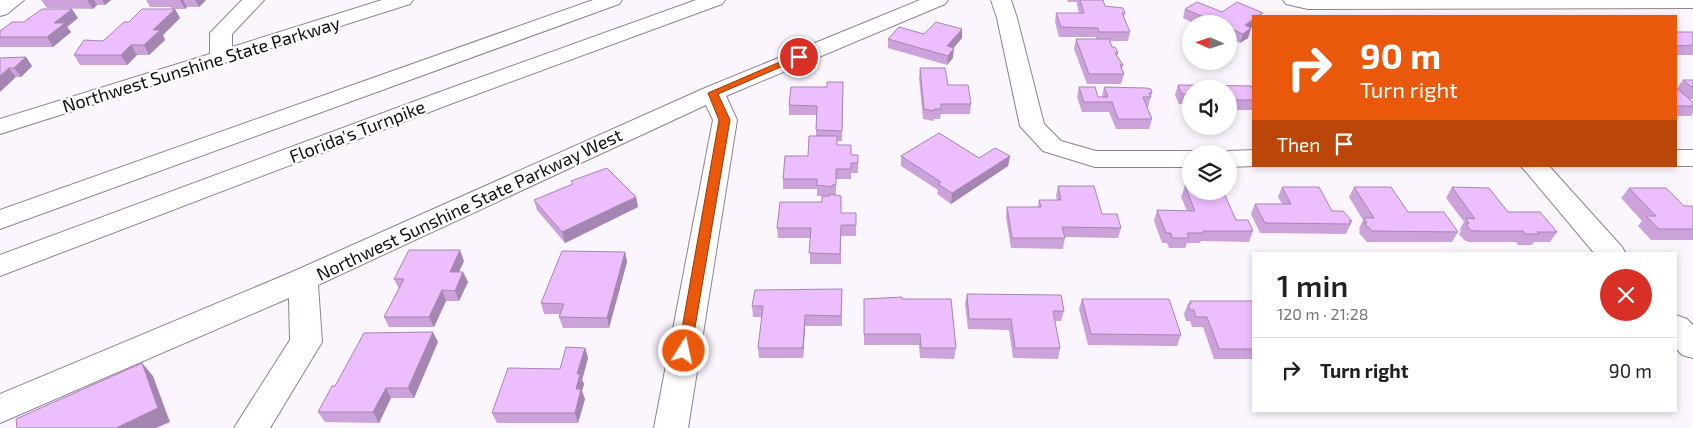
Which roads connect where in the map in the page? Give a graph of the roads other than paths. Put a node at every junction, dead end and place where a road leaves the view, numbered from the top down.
1 (14, 0) edge
2 (254, 0) edge
3 (403, 0) edge
4 (612, 0) edge
5 (715, 0) edge
6 (938, 0) edge
7 (1001, 0) edge
8 (1294, 0) edge
9 (1693, 2) edge
10 (0, 10) edge
11 (221, 58) junction
12 (713, 93) junction
13 (0, 127) edge
14 (1237, 158) edge
15 (1252, 158) edge
16 (1677, 158) edge
17 (1693, 158) edge
18 (1182, 159) edge
19 (1535, 167) edge
20 (0, 220) edge
21 (1610, 252) edge
22 (0, 266) edge
23 (304, 280) junction
24 (1677, 328) edge
25 (1693, 346) edge
26 (0, 409) edge
27 (251, 428) edge
28 (671, 428) edge

1 - 10 main road
2 - 11 main road
3 - 11 main road, Northwest Sunshine State Parkway
4 - 20 main road, Florida's Turnpike
5 - 22 main road, Florida's Turnpike
6 - 12 main road, Northwest Sunshine State Parkway West
7 - 18 main road
8 - 9 main road
11 - 13 main road, Northwest Sunshine State Parkway
12 - 23 main road, Northwest Sunshine State Parkway West
12 - 28 main road
14 - 15 main road
16 - 17 main road
19 - 21 main road
23 - 26 main road, Northwest Sunshine State Parkway West
23 - 27 main road
24 - 25 main road

